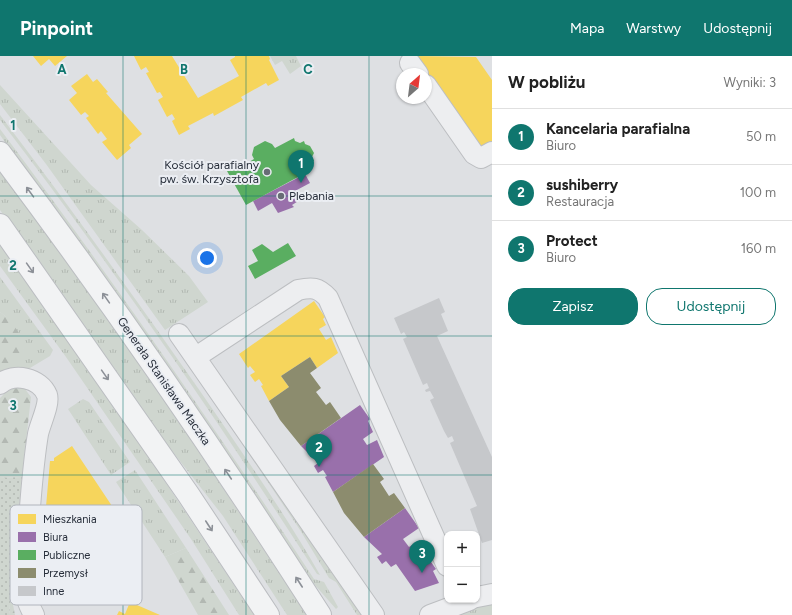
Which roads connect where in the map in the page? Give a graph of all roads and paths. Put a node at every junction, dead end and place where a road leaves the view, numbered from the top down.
1 (432, 94) edge
2 (492, 152) edge
3 (0, 153) edge
4 (0, 225) edge
5 (179, 334) dead end
6 (196, 357) junction
7 (0, 384) edge
8 (30, 505) edge
9 (444, 559) edge
10 (492, 594) edge
11 (480, 597) edge
12 (460, 603) edge
13 (30, 605) edge
14 (34, 615) edge
15 (268, 615) edge
16 (320, 615) edge
17 (374, 615) edge
18 (430, 615) edge

1 - 2 lane
16 -> 3 main road, Generała Stanisława Maczka
4 -> 15 main road
5 - 6 lane
6 - 9 lane
6 - 17 lane
7 - 8 lane
10 - 11 lane
12 - 18 lane
13 - 14 lane

